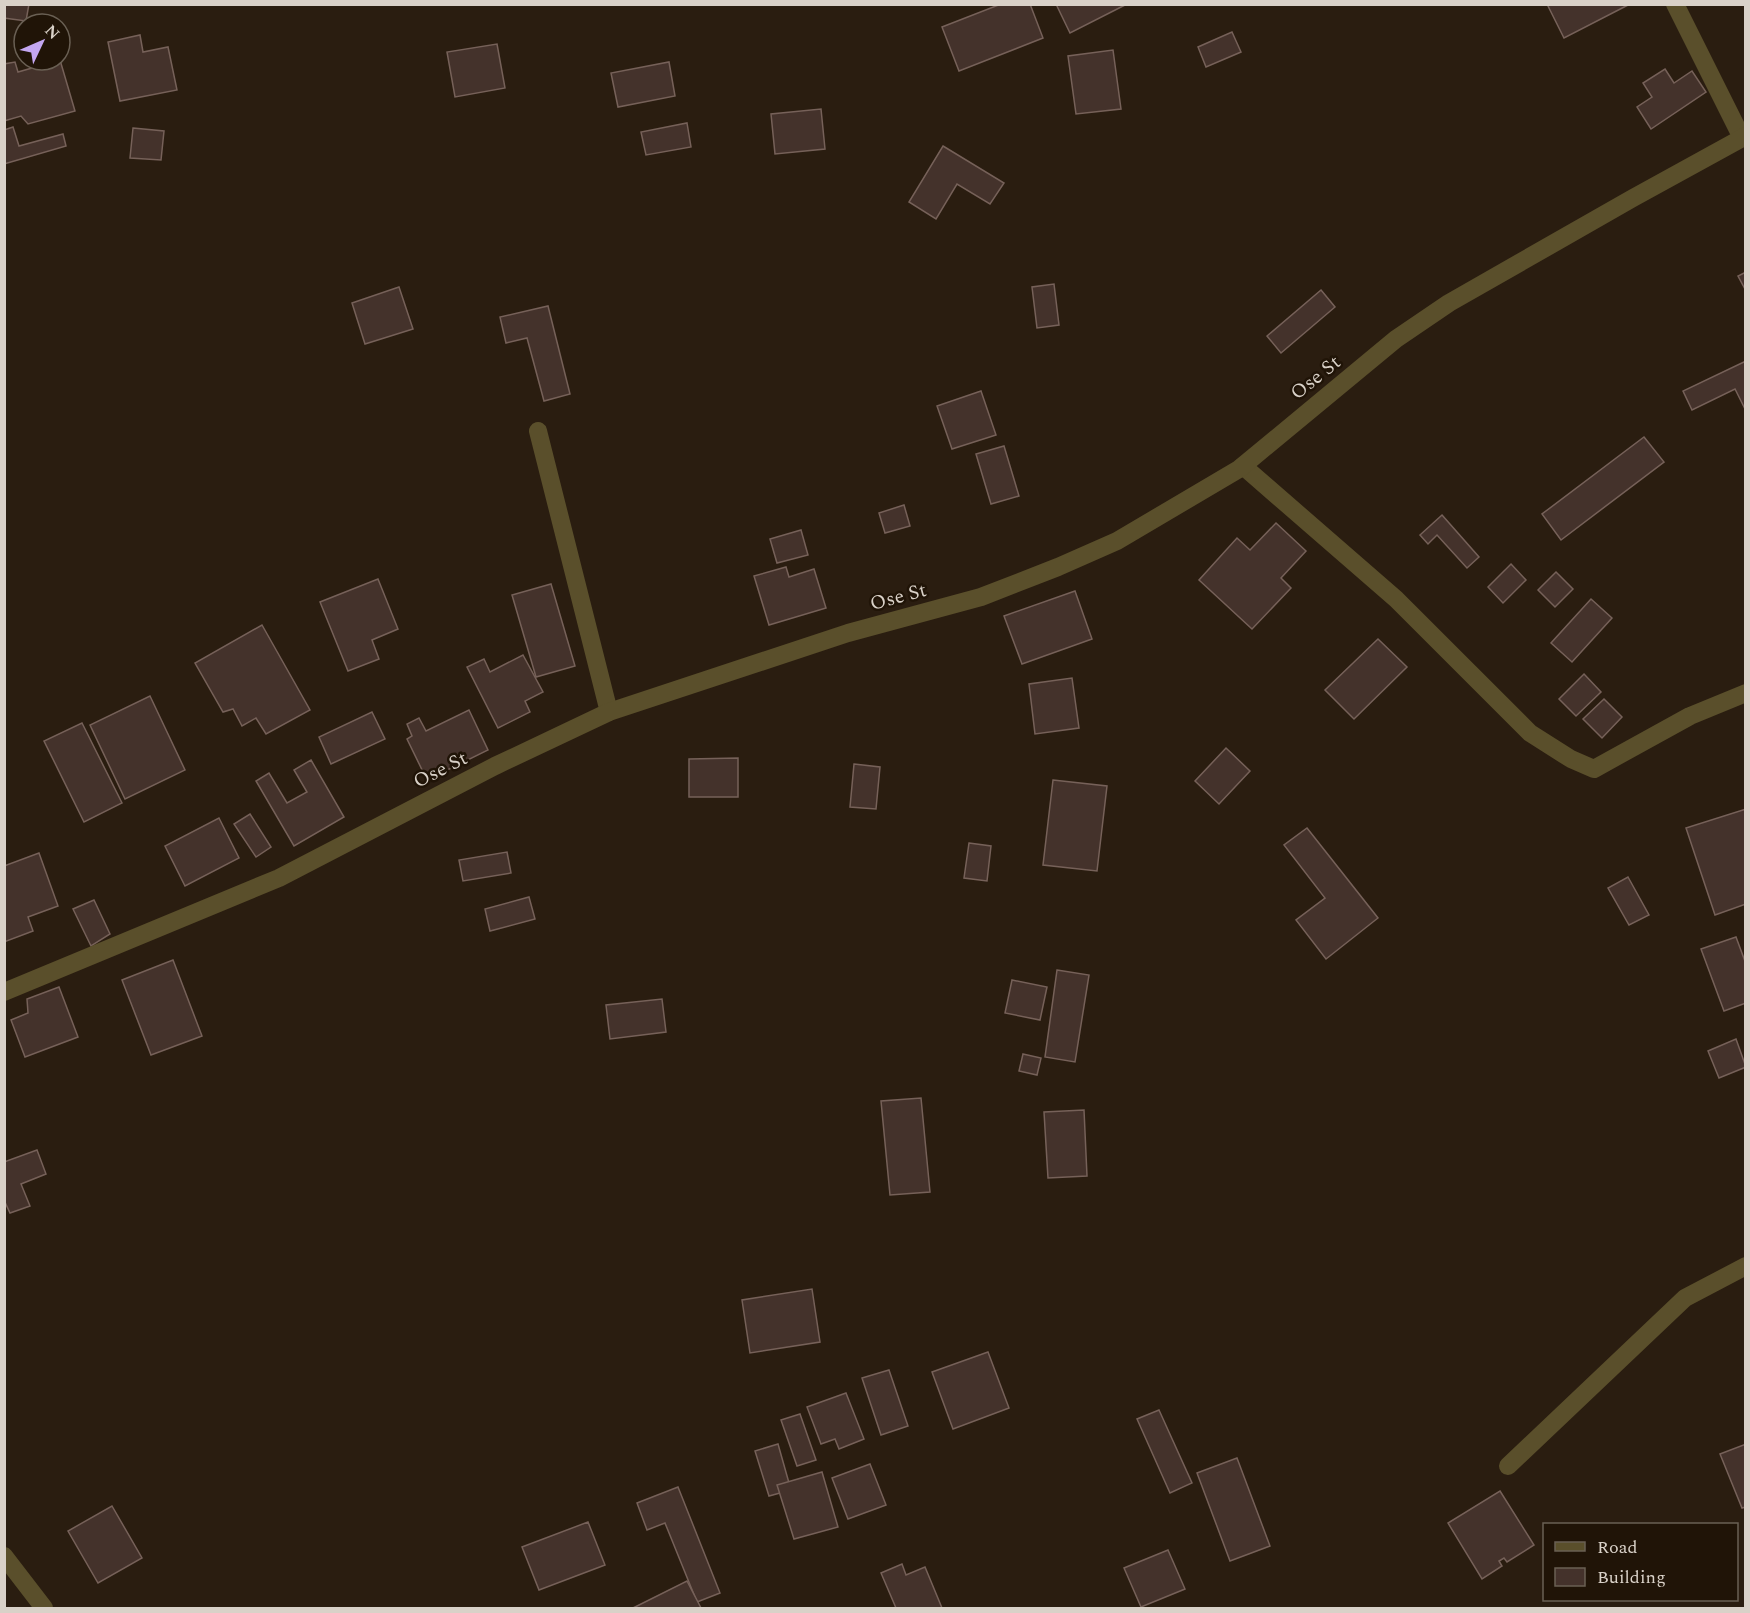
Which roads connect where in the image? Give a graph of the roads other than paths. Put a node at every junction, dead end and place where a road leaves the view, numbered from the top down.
1 (1675, 4) edge
2 (1744, 137) edge
3 (538, 431) dead end
4 (1243, 466) junction
5 (1746, 693) edge
6 (609, 712) junction
7 (4, 992) edge
8 (1746, 1266) edge
9 (1508, 1466) dead end
10 (4, 1556) edge
11 (44, 1608) edge

1 - 2 street
2 - 4 street, Ose St
3 - 6 street
4 - 5 street
4 - 6 street, Ose St
6 - 7 street, Ose St
8 - 9 street
10 - 11 street

